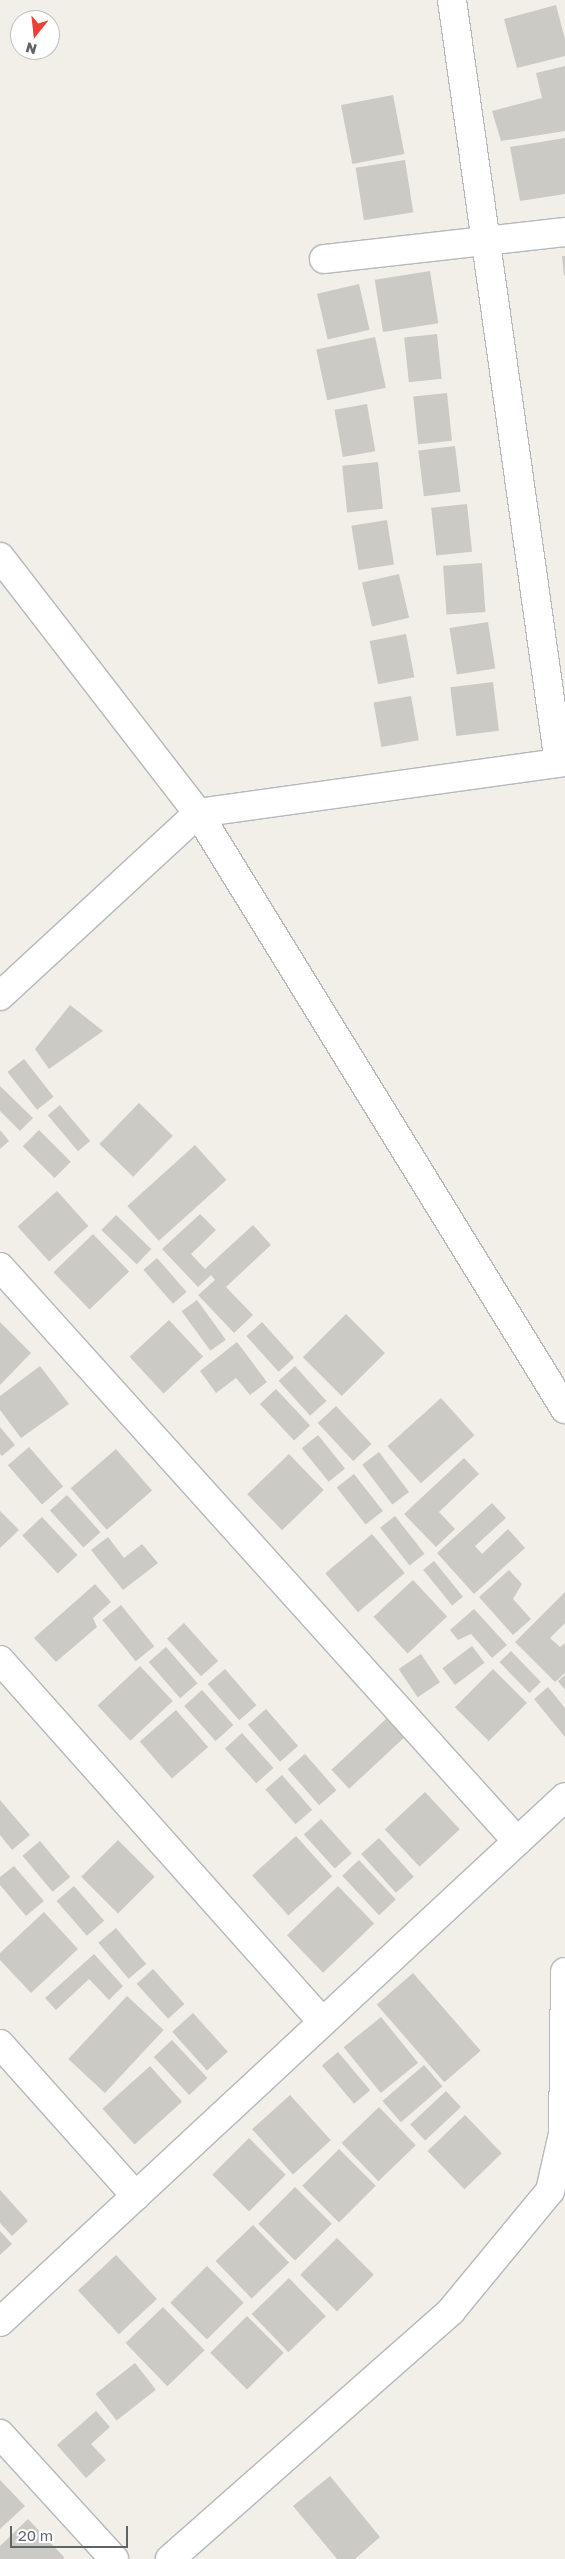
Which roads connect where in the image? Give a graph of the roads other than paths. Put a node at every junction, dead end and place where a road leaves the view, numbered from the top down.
1 (455, 0) edge
2 (565, 232) edge
3 (486, 241) junction
4 (324, 259) dead end
5 (0, 557) edge
6 (562, 762) edge
7 (198, 814) junction
8 (0, 996) edge
9 (0, 1267) edge
10 (565, 1409) edge
11 (0, 1660) edge
12 (565, 1797) edge
13 (517, 1841) junction
14 (565, 1972) edge
15 (322, 2022) junction
16 (0, 2044) edge
17 (136, 2196) junction
18 (0, 2322) edge
19 (0, 2434) edge
20 (114, 2559) edge
21 (170, 2559) edge

1 - 3 street
2 - 3 street
3 - 4 street
3 - 6 street
5 - 7 street
6 - 7 street
7 - 8 street
7 - 10 street
9 - 13 street
11 - 15 street
12 - 13 street
13 - 15 street
14 - 21 street
15 - 17 street
16 - 17 street
17 - 18 street
19 - 20 street

